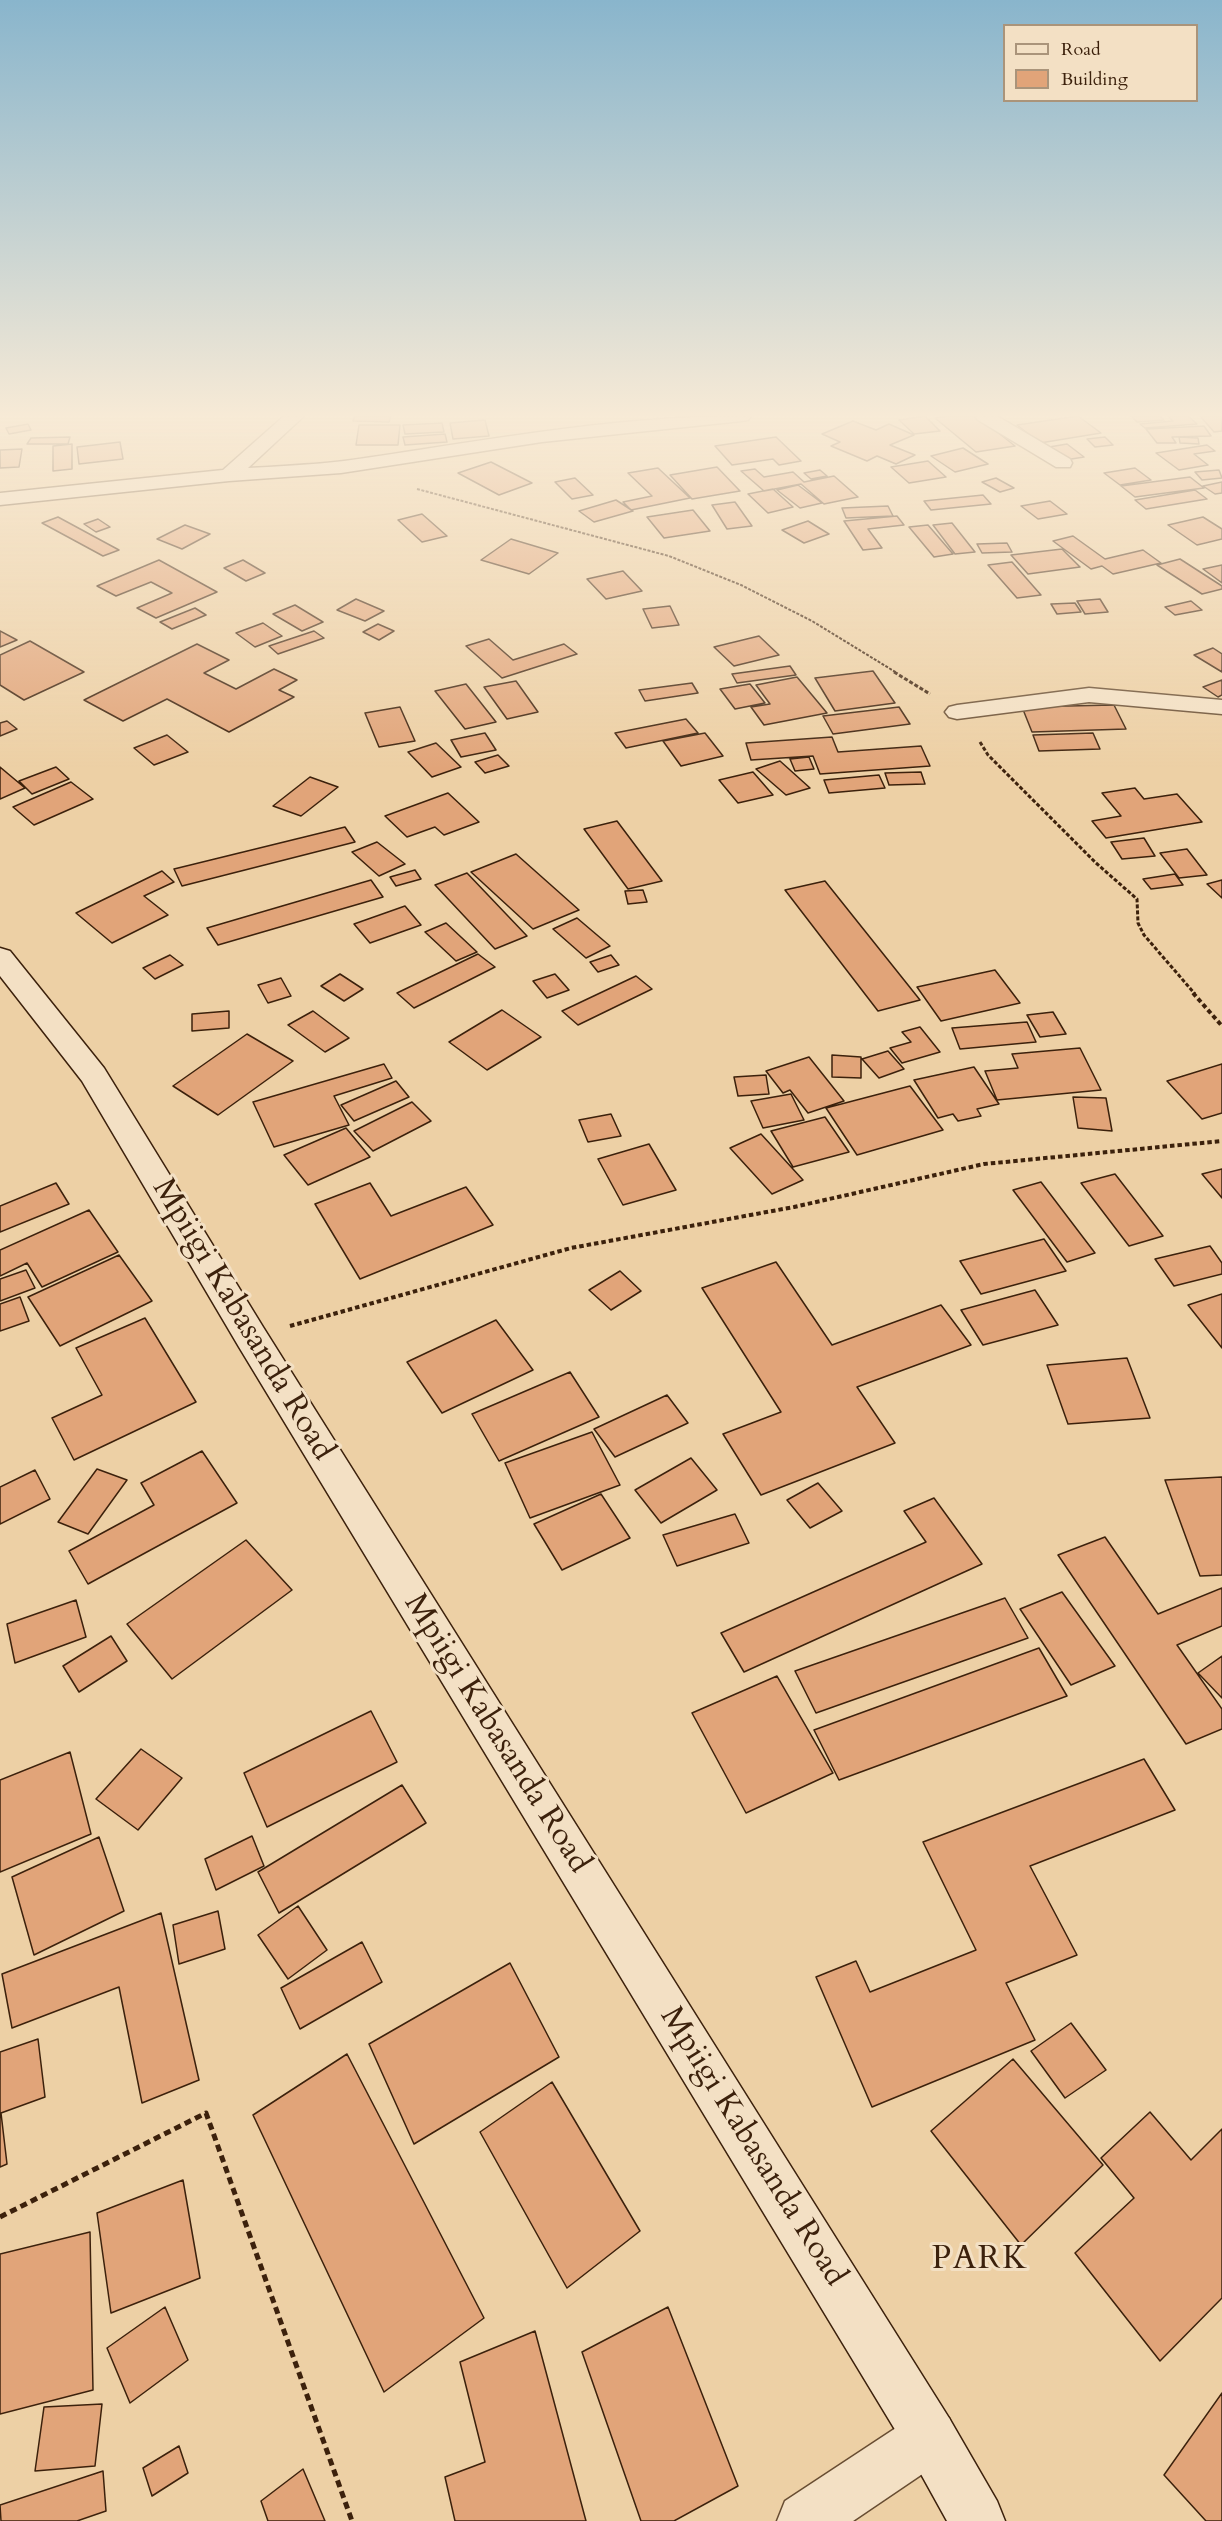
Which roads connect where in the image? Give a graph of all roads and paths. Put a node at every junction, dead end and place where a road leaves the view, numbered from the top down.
1 (585, 534) edge
2 (1222, 707) edge
3 (957, 712) junction
4 (0, 957) edge
5 (1222, 1026) edge
6 (1222, 1141) edge
7 (252, 1337) junction
8 (0, 2217) edge
9 (930, 2437) junction
10 (352, 2521) edge
11 (805, 2521) edge
12 (977, 2521) edge

1 - 3 path
2 - 3 street
3 - 5 path
4 - 7 street, Mpiigi Kabasanda Road
6 - 7 path
7 - 9 street, Mpiigi Kabasanda Road
8 - 10 path
9 - 11 street
9 - 12 street, Mpiigi Kabasanda Road

